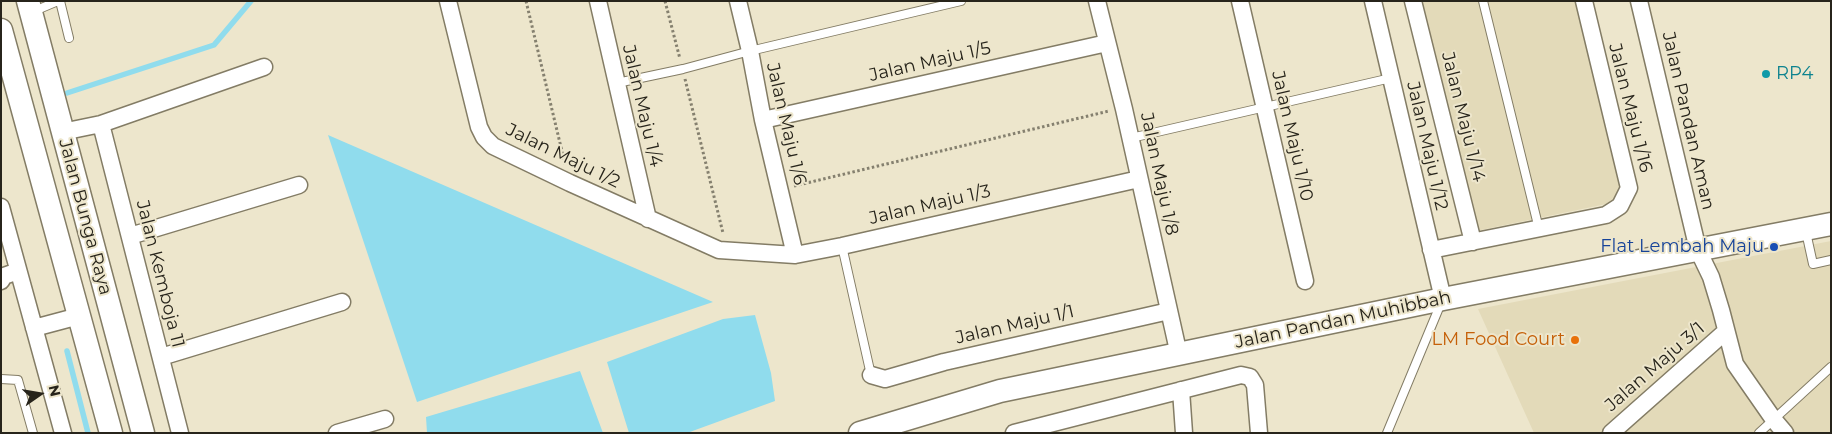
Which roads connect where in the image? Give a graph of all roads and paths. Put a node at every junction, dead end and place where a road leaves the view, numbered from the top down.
1 (59, 1) edge
2 (448, 1) edge
3 (526, 1) edge
4 (598, 1) edge
5 (665, 1) edge
6 (738, 1) edge
7 (961, 1) edge
8 (1097, 1) edge
9 (1240, 1) edge
10 (1373, 1) edge
11 (1413, 1) edge
12 (1483, 1) edge
13 (1584, 1) edge
14 (1639, 1) edge
15 (29, 7) edge
16 (1, 30) edge
17 (68, 38) dead end
18 (1107, 43) junction
19 (750, 51) junction
20 (264, 67) dead end
21 (683, 69) junction
22 (1391, 78) junction
23 (617, 83) junction
24 (1265, 107) junction
25 (1124, 109) junction
26 (762, 120) junction
27 (97, 125) junction
28 (66, 131) junction
29 (1131, 138) junction
30 (1139, 178) junction
31 (570, 183) junction
32 (299, 185) dead end
33 (780, 189) junction
34 (1, 207) edge
35 (648, 219) junction
36 (1831, 224) edge
37 (1539, 229) junction
38 (1805, 230) junction
39 (130, 236) junction
40 (1473, 242) junction
41 (842, 246) junction
42 (728, 250) junction
43 (1431, 250) junction
44 (1698, 250) junction
45 (795, 255) junction
46 (1831, 260) edge
47 (6, 275) edge
48 (1305, 281) dead end
49 (1443, 299) junction
50 (342, 302) dead end
51 (1169, 310) junction
52 (79, 316) junction
53 (34, 328) junction
54 (1725, 332) junction
55 (1179, 355) junction
56 (161, 357) junction
57 (1831, 367) edge
58 (871, 375) joint
59 (1, 379) edge
60 (1181, 390) junction
61 (385, 419) dead end
62 (1065, 426) edge
63 (1779, 426) edge
64 (34, 433) edge
65 (63, 433) edge
66 (111, 433) edge
67 (143, 433) edge
68 (180, 433) edge
69 (337, 433) edge
70 (860, 433) edge
71 (1014, 433) edge
72 (1184, 433) edge
73 (1259, 433) edge
74 (1387, 433) edge
75 (1611, 433) edge
76 (1759, 433) edge

1 - 15 lane
1 - 17 lane
2 - 31 street, Jalan Maju 1/2
3 - 31 path
4 - 23 street, Jalan Maju 1/4
5 - 21 path
6 - 19 street, Jalan Maju 1/6
7 - 19 lane
8 - 18 street, Jalan Maju 1/8
9 - 24 street, Jalan Maju 1/10
10 - 22 street, Jalan Maju 1/12
11 - 40 street, Jalan Maju 1/14
12 - 37 lane
13 - 37 street, Jalan Maju 1/16
14 - 44 street, Jalan Pandan Aman
15 - 28 street, Jalan Bunga Raya
16 - 52 street, Jalan Bunga Raya
18 - 25 street, Jalan Maju 1/8
18 - 26 street, Jalan Maju 1/5
19 - 21 lane
19 - 26 street, Jalan Maju 1/6
20 - 27 street
21 - 23 lane
21 - 42 path
22 - 24 lane
22 - 43 street, Jalan Maju 1/12
23 - 35 street, Jalan Maju 1/4
24 - 29 lane
24 - 48 street, Jalan Maju 1/10
25 - 29 street, Jalan Maju 1/8
25 - 33 path
26 - 33 street, Jalan Maju 1/6
27 - 28 street
27 - 39 street, Jalan Kemboja 11
28 - 67 street, Jalan Bunga Raya
29 - 30 street, Jalan Maju 1/8
30 - 41 street, Jalan Maju 1/3
30 - 51 street, Jalan Maju 1/8
31 - 35 street, Jalan Maju 1/2
32 - 39 street
33 - 45 street, Jalan Maju 1/6
34 - 47 street
35 - 42 street, Jalan Maju 1/2
36 - 38 street, Jalan Pandan Muhibbah
37 - 40 street
38 - 44 street, Jalan Pandan Muhibbah
38 - 46 lane
39 - 56 street, Jalan Kemboja 11
40 - 43 street
41 - 45 street, Jalan Maju 1/3
41 - 58 lane
42 - 45 street, Jalan Maju 1/3
43 - 49 street, Jalan Maju 1/12
44 - 49 street, Jalan Pandan Muhibbah
44 - 54 street, Jalan Pandan Aman
47 - 53 street
49 - 55 street, Jalan Pandan Muhibbah
49 - 74 lane
50 - 56 street
51 - 55 street, Jalan Maju 1/8
51 - 58 street, Jalan Maju 1/1
52 - 53 street
52 - 66 street, Jalan Bunga Raya
53 - 65 street
54 - 63 street, Jalan Pandan Aman
54 - 75 street, Jalan Maju 3/1
55 - 70 street, Jalan Pandan Muhibbah
56 - 68 street, Jalan Kemboja 11
57 - 63 lane
59 - 64 lane
60 - 62 street
60 - 72 street
60 - 73 street
61 - 69 street
62 - 71 street
63 - 76 lane

